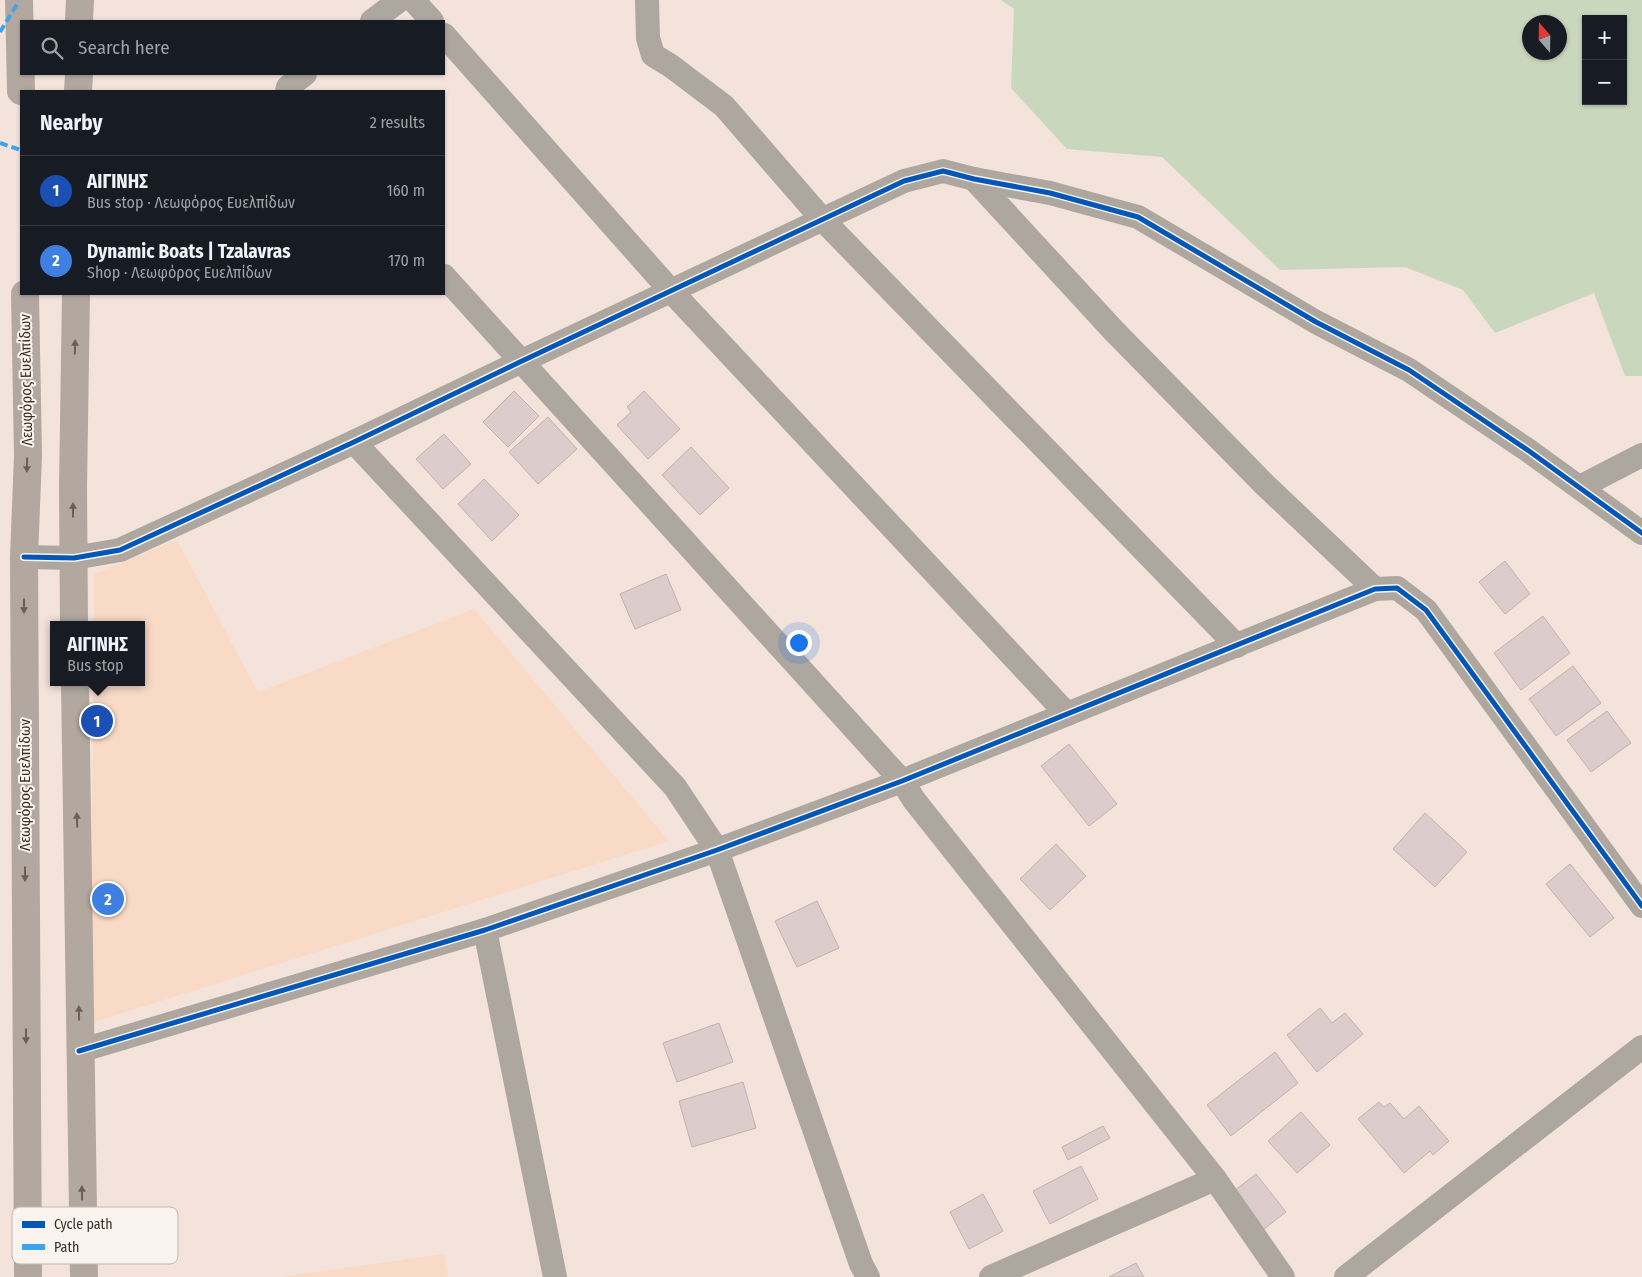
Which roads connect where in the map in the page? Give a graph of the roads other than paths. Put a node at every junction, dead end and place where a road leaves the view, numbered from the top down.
1 (19, 0) edge
2 (80, 0) edge
3 (400, 0) edge
4 (413, 0) edge
5 (647, 0) edge
6 (79, 20) edge
7 (373, 20) edge
8 (431, 20) edge
9 (20, 30) edge
10 (445, 36) edge
11 (21, 75) edge
12 (79, 75) edge
13 (304, 75) edge
14 (22, 90) edge
15 (78, 90) edge
16 (287, 90) edge
17 (974, 179) junction
18 (822, 219) junction
19 (445, 277) edge
20 (671, 291) junction
21 (25, 295) edge
22 (76, 295) edge
23 (522, 361) junction
24 (354, 442) junction
25 (1642, 455) edge
26 (1580, 487) junction
27 (1642, 533) edge
28 (24, 558) junction
29 (74, 558) junction
30 (1375, 589) junction
31 (74, 621) edge
32 (1237, 646) junction
33 (75, 686) edge
34 (1067, 714) junction
35 (902, 781) junction
36 (717, 850) junction
37 (1642, 906) edge
38 (485, 930) junction
39 (1642, 1047) edge
40 (79, 1051) junction
41 (1215, 1179) junction
42 (28, 1207) edge
43 (82, 1207) edge
44 (28, 1264) edge
45 (84, 1264) edge
46 (28, 1277) edge
47 (84, 1277) edge
48 (555, 1277) edge
49 (868, 1277) edge
50 (991, 1277) edge
51 (1283, 1277) edge
52 (1346, 1277) edge

1 - 9 main road
2 - 6 main road
3 - 7 street
4 - 8 street
5 - 18 street
10 - 20 street
11 - 14 main road
12 - 15 main road
13 - 16 street
17 - 18 street
17 - 26 street
17 - 30 street
18 - 20 street
18 - 32 street
19 - 23 street
20 - 23 street
20 - 34 street
21 -> 28 main road, Λεωφόρος Ευελπίδων
29 -> 22 main road
23 - 24 street
23 - 35 street
24 - 29 street
24 - 36 street
25 - 26 street
26 - 27 street
28 - 29 street
28 -> 42 main road, Λεωφόρος Ευελπίδων
29 - 31 main road
30 - 32 street
30 - 37 street
32 - 34 street
40 -> 33 main road
34 - 35 street
35 - 36 street
35 - 41 street
36 - 38 street
36 - 49 street
38 - 40 street
38 - 48 street
39 - 52 street
43 -> 40 main road
41 - 50 street
41 - 51 street
44 -> 46 main road, Λεωφόρος Ευελπίδων
47 -> 45 main road

